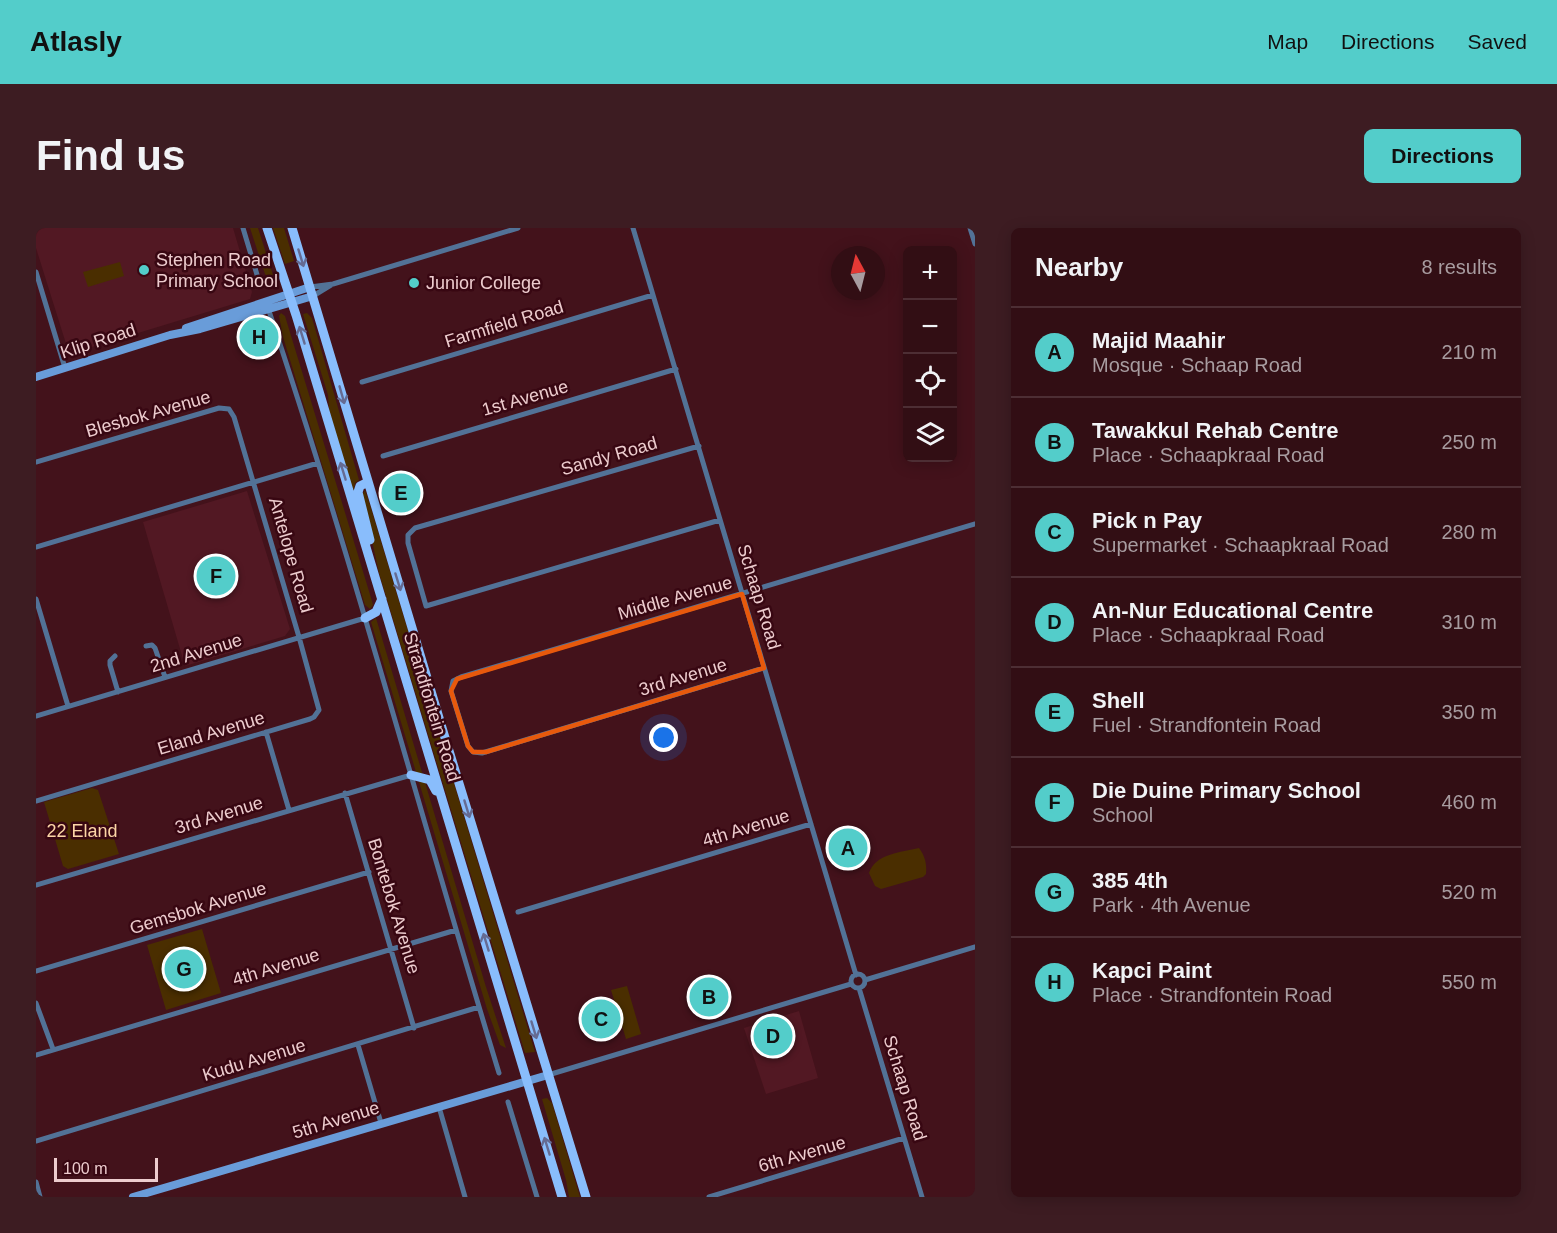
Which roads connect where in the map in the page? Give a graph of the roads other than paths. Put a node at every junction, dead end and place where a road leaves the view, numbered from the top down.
1 (243, 228) edge
2 (267, 228) edge
3 (292, 228) edge
4 (518, 228) edge
5 (633, 228) edge
6 (970, 228) edge
7 (975, 244) edge
8 (36, 272) edge
9 (258, 278) dead end
10 (311, 291) junction
11 (653, 295) junction
12 (290, 298) junction
13 (268, 308) junction
14 (239, 313) junction
15 (65, 368) junction
16 (676, 369) junction
17 (36, 377) edge
18 (362, 382) dead end
19 (699, 447) junction
20 (383, 456) dead end
21 (36, 462) edge
22 (318, 463) junction
23 (253, 482) junction
24 (368, 482) junction
25 (720, 520) junction
26 (975, 524) edge
27 (36, 547) edge
28 (378, 587) junction
29 (742, 594) junction
30 (36, 599) edge
31 (382, 599) junction
32 (365, 618) junction
33 (45, 628) junction
34 (36, 631) edge
35 (299, 637) junction
36 (146, 646) dead end
37 (115, 656) dead end
38 (764, 668) junction
39 (165, 677) junction
40 (118, 692) junction
41 (68, 706) junction
42 (36, 716) edge
43 (267, 732) junction
44 (473, 752) joint
45 (411, 775) junction
46 (345, 793) junction
47 (36, 801) edge
48 (444, 804) junction
49 (289, 810) junction
50 (811, 824) junction
51 (369, 872) junction
52 (36, 885) edge
53 (518, 912) dead end
54 (456, 930) junction
55 (975, 947) edge
56 (391, 949) junction
57 (36, 971) edge
58 (856, 975) junction
59 (865, 980) junction
60 (851, 984) junction
61 (860, 988) junction
62 (36, 1003) edge
63 (479, 1008) junction
64 (414, 1028) junction
65 (358, 1045) junction
66 (53, 1049) junction
67 (36, 1055) edge
68 (499, 1073) dead end
69 (548, 1075) junction
70 (527, 1081) junction
71 (508, 1102) dead end
72 (439, 1107) junction
73 (381, 1123) junction
74 (904, 1138) junction
75 (36, 1141) edge
76 (36, 1182) edge
77 (40, 1197) edge
78 (133, 1197) edge
79 (465, 1197) edge
80 (537, 1197) edge
81 (562, 1197) edge
82 (586, 1197) edge
83 (709, 1197) edge
84 (922, 1197) edge

1 - 9 street
2 - 12 main road, Strandfontein Road
3 -> 10 main road, Strandfontein Road
4 - 10 street
5 - 11 street, Schaap Road
6 - 7 street
8 - 15 street
10 - 12 main road, Klip Road
10 -> 24 main road, Strandfontein Road
11 - 16 street, Schaap Road
11 - 18 street, Farmfield Road
12 - 13 main road, Klip Road
12 - 14 main road, Klip Road
28 -> 12 main road, Strandfontein Road
13 - 14 main road, Klip Road
13 - 22 street
14 - 15 main road, Klip Road
15 - 17 main road, Klip Road
16 - 19 street, Schaap Road
16 - 20 street, 1st Avenue
19 - 25 street, Schaap Road
19 - 25 street, Sandy Road
21 - 23 street, Blesbok Avenue
22 - 23 street
22 - 32 street
23 - 27 street
23 - 35 street, Antelope Road
24 - 28 main road
24 -> 69 main road, Strandfontein Road
25 - 29 street, Schaap Road
26 - 29 street, Middle Avenue
28 - 31 main road, Strandfontein Road
29 - 38 street, Schaap Road
29 - 44 street, Middle Avenue
30 - 33 street
31 - 32 main road
31 - 48 main road, Strandfontein Road
32 - 35 street, 2nd Avenue
32 - 45 street
33 - 34 street
33 - 41 street
35 - 39 street, 2nd Avenue
35 - 43 street, Eland Avenue
36 - 39 street
37 - 40 street
38 - 44 street, 3rd Avenue
38 - 50 street, Schaap Road
39 - 40 street, 2nd Avenue
40 - 41 street, 2nd Avenue
41 - 42 street, 2nd Avenue
43 - 47 street, Eland Avenue
43 - 49 street
45 - 46 street, 3rd Avenue
45 - 48 main road
45 - 54 street
46 - 49 street, 3rd Avenue
46 - 51 street, Bontebok Avenue
70 -> 48 main road, Strandfontein Road
49 - 52 street, 3rd Avenue
50 - 53 street, 4th Avenue
50 - 58 street, Schaap Road
51 - 56 street, Bontebok Avenue
51 - 57 street, Gemsbok Avenue
54 - 56 street, 4th Avenue
54 - 63 street
55 - 59 street
56 - 64 street, Bontebok Avenue
56 - 66 street, 4th Avenue
58 - 59 street
58 - 60 street
59 - 61 street
60 - 61 street
60 - 69 street
61 - 74 street, Schaap Road
62 - 66 street
63 - 64 street, Kudu Avenue
63 - 68 street
64 - 65 street, Kudu Avenue
65 - 73 street
65 - 75 street, Kudu Avenue
66 - 67 street, 4th Avenue
69 - 70 main road, 5th Avenue
69 - 82 main road, Strandfontein Road
70 - 72 main road, 5th Avenue
81 -> 70 main road, Strandfontein Road
71 - 80 street
72 - 73 main road, 5th Avenue
72 - 79 street
73 - 78 main road, 5th Avenue
74 - 83 street, 6th Avenue
74 - 84 street, Schaap Road
76 - 77 street

